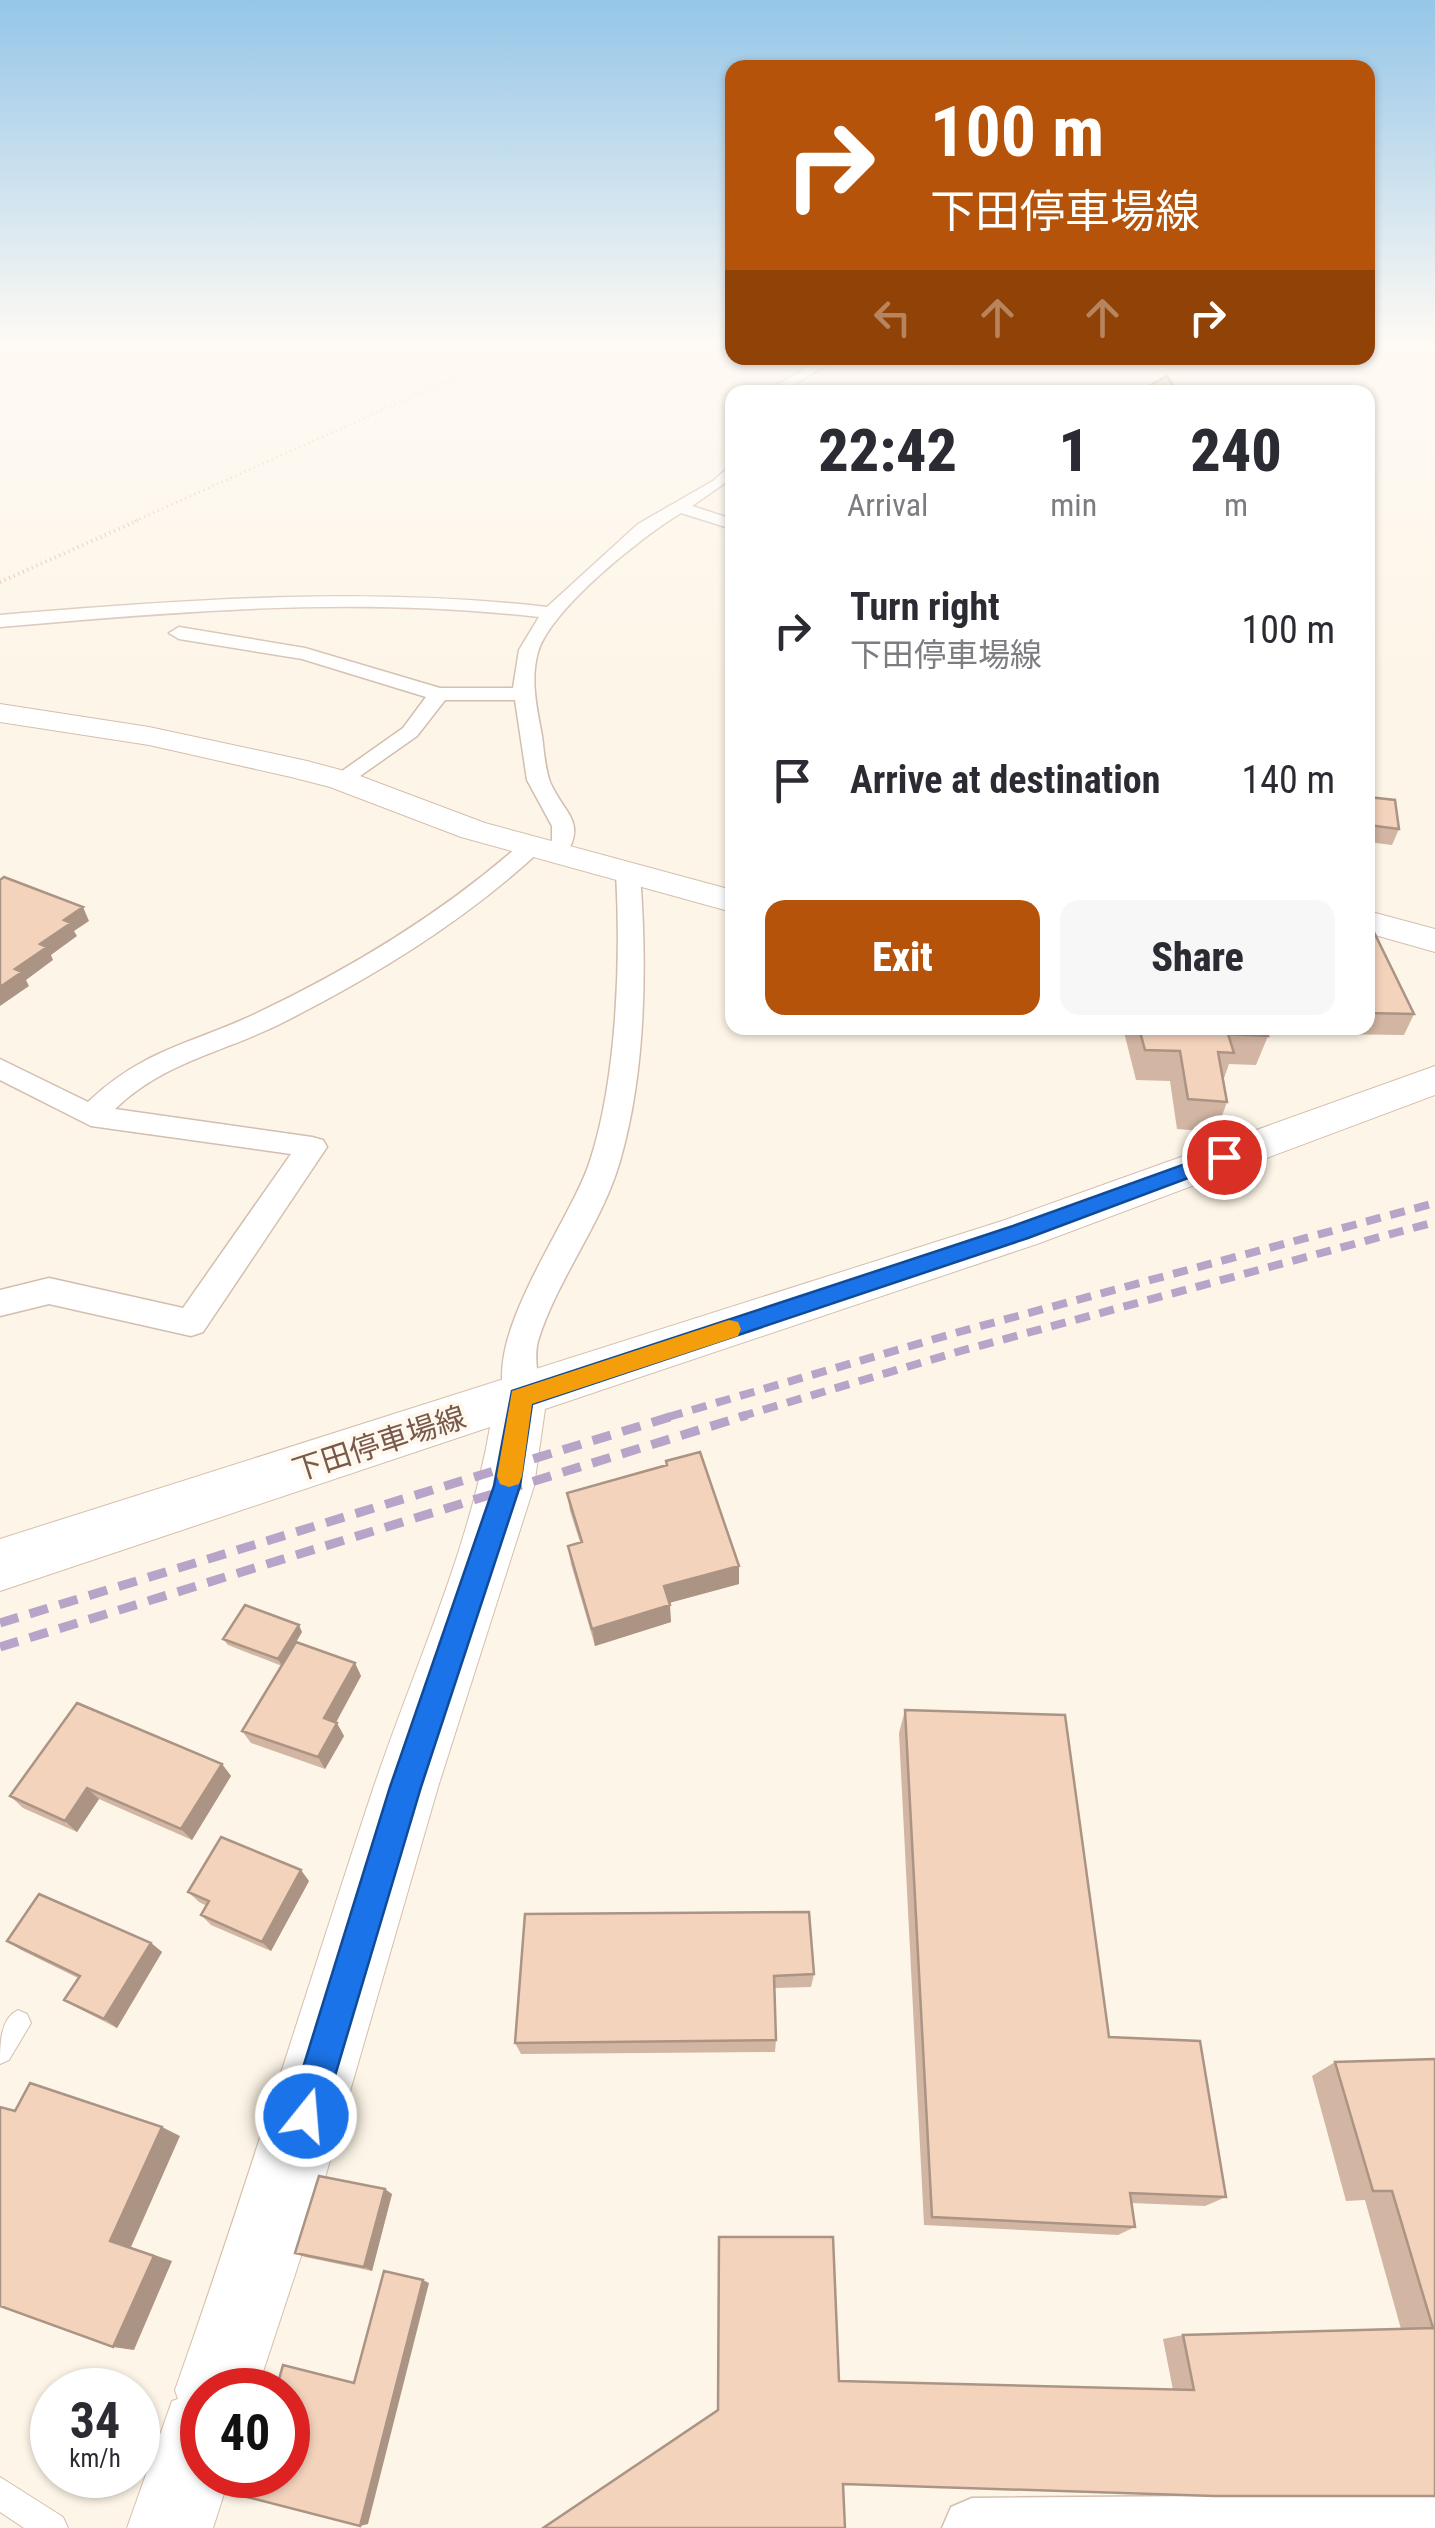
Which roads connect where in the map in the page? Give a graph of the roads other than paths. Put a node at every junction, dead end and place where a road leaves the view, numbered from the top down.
1 (725, 477) edge
2 (677, 507) junction
3 (725, 522) edge
4 (551, 614) junction
5 (0, 621) edge
6 (179, 633) dead end
7 (438, 694) junction
8 (525, 694) junction
9 (0, 713) edge
10 (342, 780) junction
11 (544, 849) junction
12 (628, 873) junction
13 (725, 899) edge
14 (1375, 924) edge
15 (1435, 940) edge
16 (0, 1068) edge
17 (1435, 1080) edge
18 (91, 1116) junction
19 (0, 1303) edge
20 (521, 1398) junction
21 (0, 1565) edge
22 (18, 2023) dead end
23 (0, 2051) edge
24 (224, 2368) edge
25 (0, 2494) edge
26 (180, 2498) edge
27 (1435, 2524) edge
28 (52, 2528) edge
29 (170, 2528) edge
30 (972, 2528) edge

1 - 2 street
2 - 3 street
2 - 4 street
4 - 5 street
4 - 8 street
6 - 7 street
7 - 8 street
7 - 10 street
8 - 11 street
9 - 10 street
10 - 11 street
11 - 12 street
11 - 18 street
12 - 13 street
12 - 20 street
14 - 15 street
16 - 18 street
17 - 20 street, 下田停車場線
18 - 19 street
20 - 21 street, 下田停車場線
20 - 24 street
22 - 23 lane
25 - 28 lane
26 - 29 street
27 - 30 street

